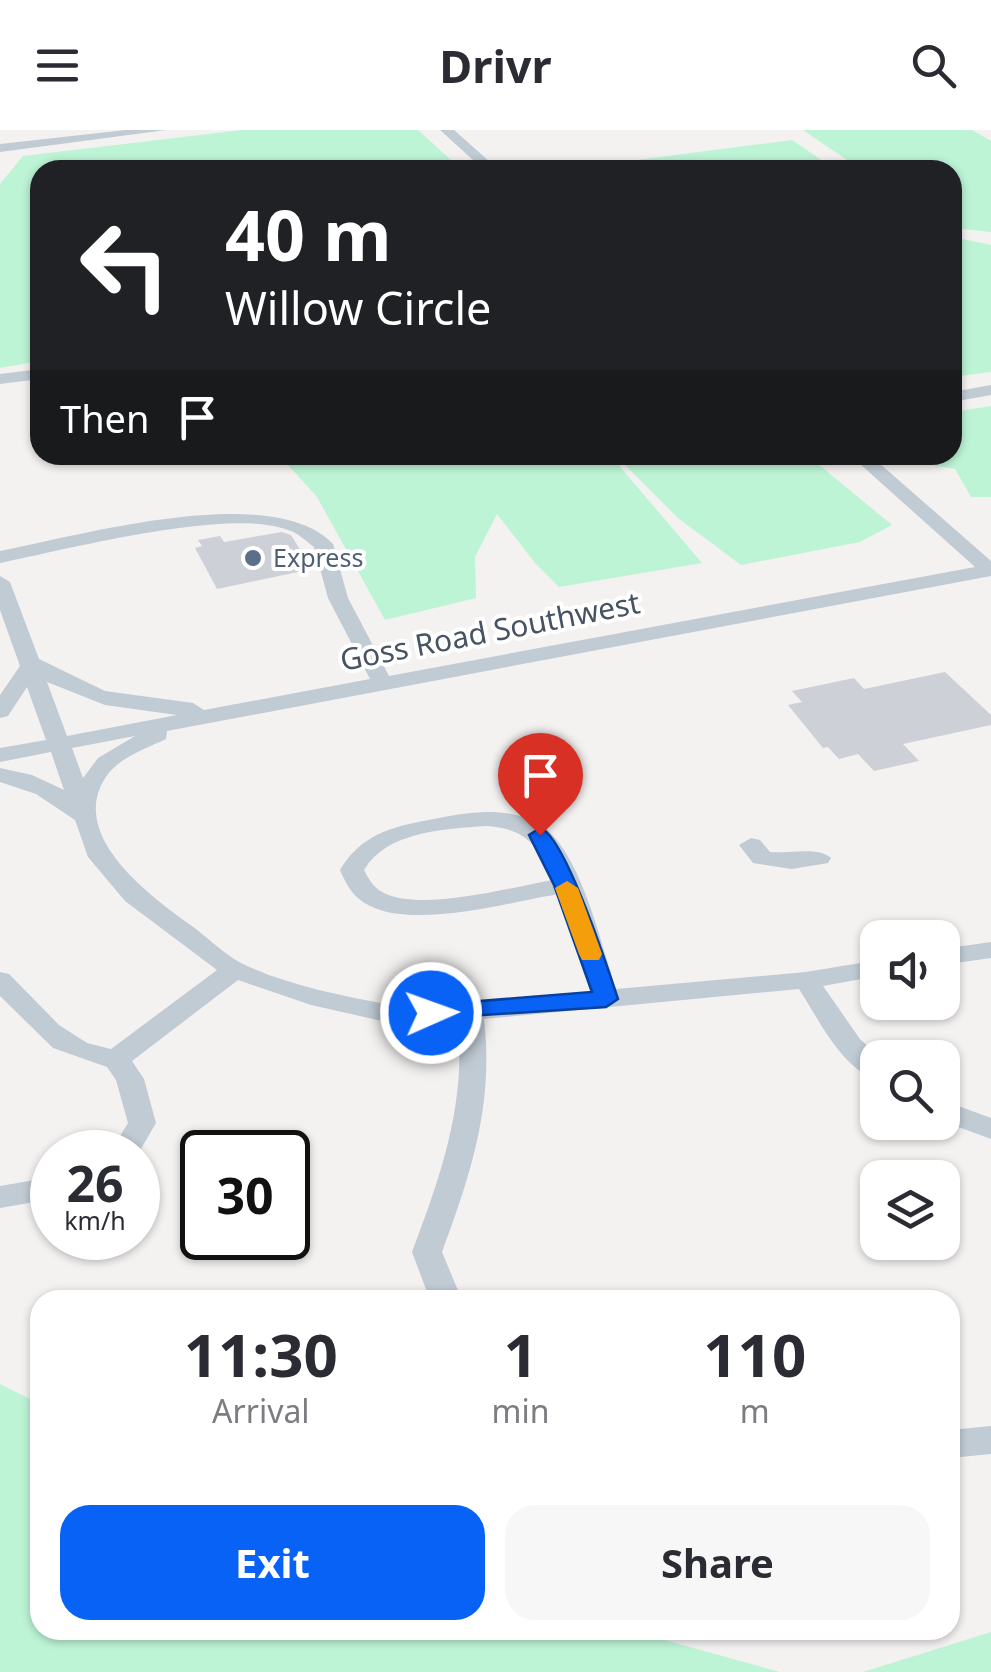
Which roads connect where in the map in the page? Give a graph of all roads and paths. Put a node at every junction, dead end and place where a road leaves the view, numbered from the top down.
1 (156, 130) edge
2 (446, 130) edge
3 (0, 148) edge
4 (480, 160) edge
5 (30, 375) edge
6 (0, 379) edge
7 (991, 390) edge
8 (962, 395) edge
9 (870, 465) edge
10 (0, 557) edge
11 (988, 573) edge
12 (0, 582) edge
13 (32, 664) junction
14 (382, 682) junction
15 (0, 711) edge
16 (226, 713) junction
17 (185, 721) junction
18 (57, 744) junction
19 (0, 755) edge
20 (0, 776) edge
21 (83, 815) junction
22 (751, 845) dead end
23 (819, 858) dead end
24 (566, 885) junction
25 (991, 950) edge
26 (960, 954) edge
27 (234, 970) junction
28 (860, 971) edge
29 (0, 980) edge
30 (806, 980) junction
31 (606, 999) junction
32 (470, 1012) junction
33 (860, 1055) edge
34 (116, 1059) junction
35 (960, 1117) edge
36 (138, 1130) edge
37 (991, 1130) edge
38 (30, 1192) edge
39 (0, 1197) edge
40 (442, 1290) edge
41 (991, 1440) edge
42 (960, 1443) edge

1 - 3 street
2 - 4 street
5 - 6 street
7 - 8 street
9 - 11 street
10 - 14 street
11 - 14 street, Goss Road Southwest
12 - 13 street
13 - 15 street
13 - 16 street
13 - 18 street
14 - 16 street, Goss Road Southwest
16 - 17 street, Goss Road Southwest
17 - 18 street, Goss Road Southwest
17 - 21 street
18 - 19 street, Goss Road Southwest
18 - 21 street
20 - 21 street
21 - 27 street
22 - 23 street
24 - 24 street
24 - 31 street
25 - 26 street
27 - 32 street
27 - 34 street
28 - 30 street
29 - 34 street
30 - 31 street
30 - 33 street
31 - 32 street
32 - 40 street
34 - 36 street
35 - 37 street
38 - 39 street
41 - 42 street

